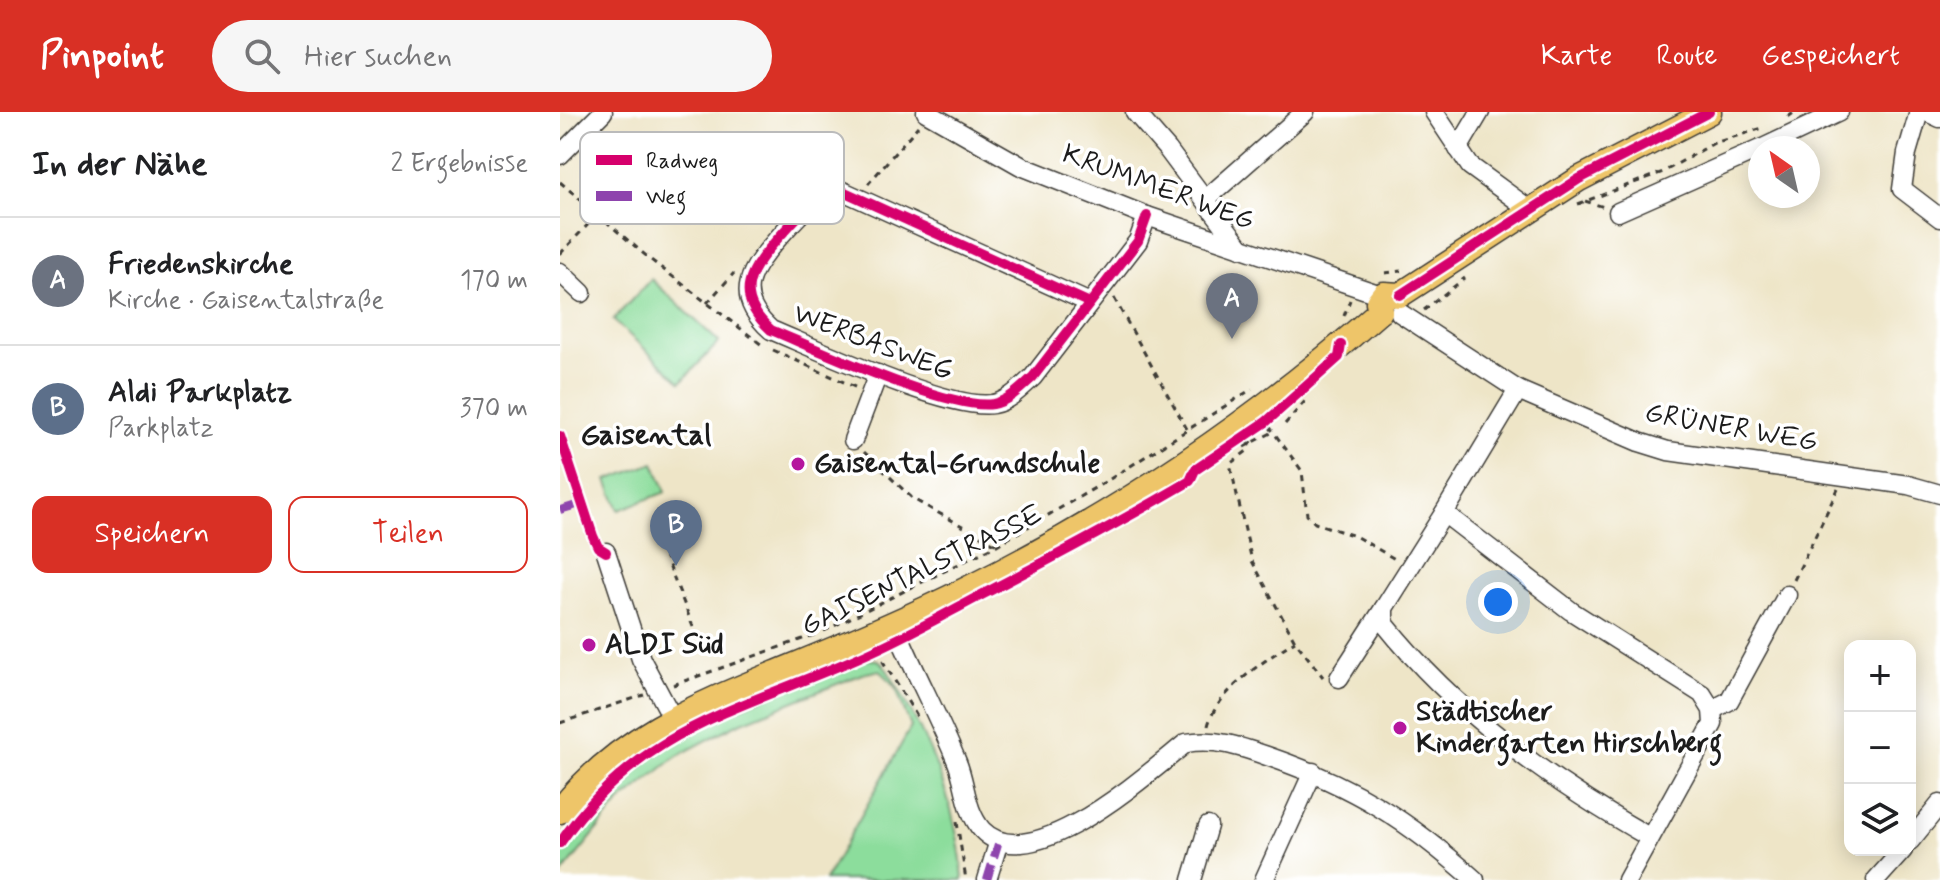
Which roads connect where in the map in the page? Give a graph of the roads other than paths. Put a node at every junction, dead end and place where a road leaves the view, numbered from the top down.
1 (603, 112) edge
2 (1134, 112) edge
3 (1305, 112) edge
4 (1434, 112) edge
5 (1480, 112) edge
6 (1709, 112) edge
7 (1839, 112) edge
8 (1919, 112) edge
9 (1927, 112) edge
10 (1940, 118) edge
11 (922, 120) edge
12 (583, 132) edge
13 (580, 135) edge
14 (1789, 136) edge
15 (1458, 149) junction
16 (1748, 154) edge
17 (560, 155) edge
18 (844, 191) edge
19 (1206, 199) junction
20 (1529, 209) junction
21 (1609, 209) road end
22 (1147, 216) junction
23 (1940, 218) edge
24 (791, 224) edge
25 (1241, 248) junction
26 (560, 272) edge
27 (582, 293) dead end
28 (1090, 303) junction
29 (1388, 303) junction
30 (878, 374) junction
31 (1518, 390) junction
32 (853, 440) road end
33 (1940, 494) edge
34 (1444, 513) junction
35 (606, 552) dead end
36 (1787, 595) road end
37 (1384, 608) junction
38 (894, 623) junction
39 (1339, 678) road end
40 (1712, 710) junction
41 (672, 717) junction
42 (1313, 772) junction
43 (1940, 804) edge
44 (561, 806) edge
45 (1208, 826) dead end
46 (1916, 834) edge
47 (1649, 837) junction
48 (998, 844) junction
49 (1898, 856) edge
50 (987, 880) edge
51 (1192, 880) edge
52 (1264, 880) edge
53 (1475, 880) edge
54 (1627, 880) edge
55 (1876, 880) edge

1 - 12 street
2 - 19 street
3 - 19 street
4 - 15 street
5 - 15 street
6 - 20 main road, GAISENTALSTRASSE
7 - 14 street
8 - 23 street
9 - 10 street
11 - 22 street, KRUMMER WEG
13 - 17 street
15 - 20 street
16 - 21 street
18 - 28 street, WERBASWEG
19 - 25 street
20 - 29 main road, GAISENTALSTRASSE
22 - 25 street, KRUMMER WEG
22 - 28 street, WERBASWEG
24 - 30 street, WERBASWEG
25 - 29 street, KRUMMER WEG
26 - 27 street
28 - 30 street, WERBASWEG
29 - 31 street, GRÜNER WEG
29 - 38 main road, GAISENTALSTRASSE
30 - 32 street
31 - 33 street, GRÜNER WEG
31 - 34 street
34 - 37 street
34 - 40 street
35 - 41 street
36 - 40 street
37 - 39 street
37 - 47 street
38 - 41 main road, GAISENTALSTRASSE
38 - 48 street
40 - 47 street
41 - 44 main road, GAISENTALSTRASSE
42 - 48 street
42 - 52 street
42 - 53 street
43 - 46 street
45 - 51 street
47 - 54 street
48 - 50 street
49 - 55 street

